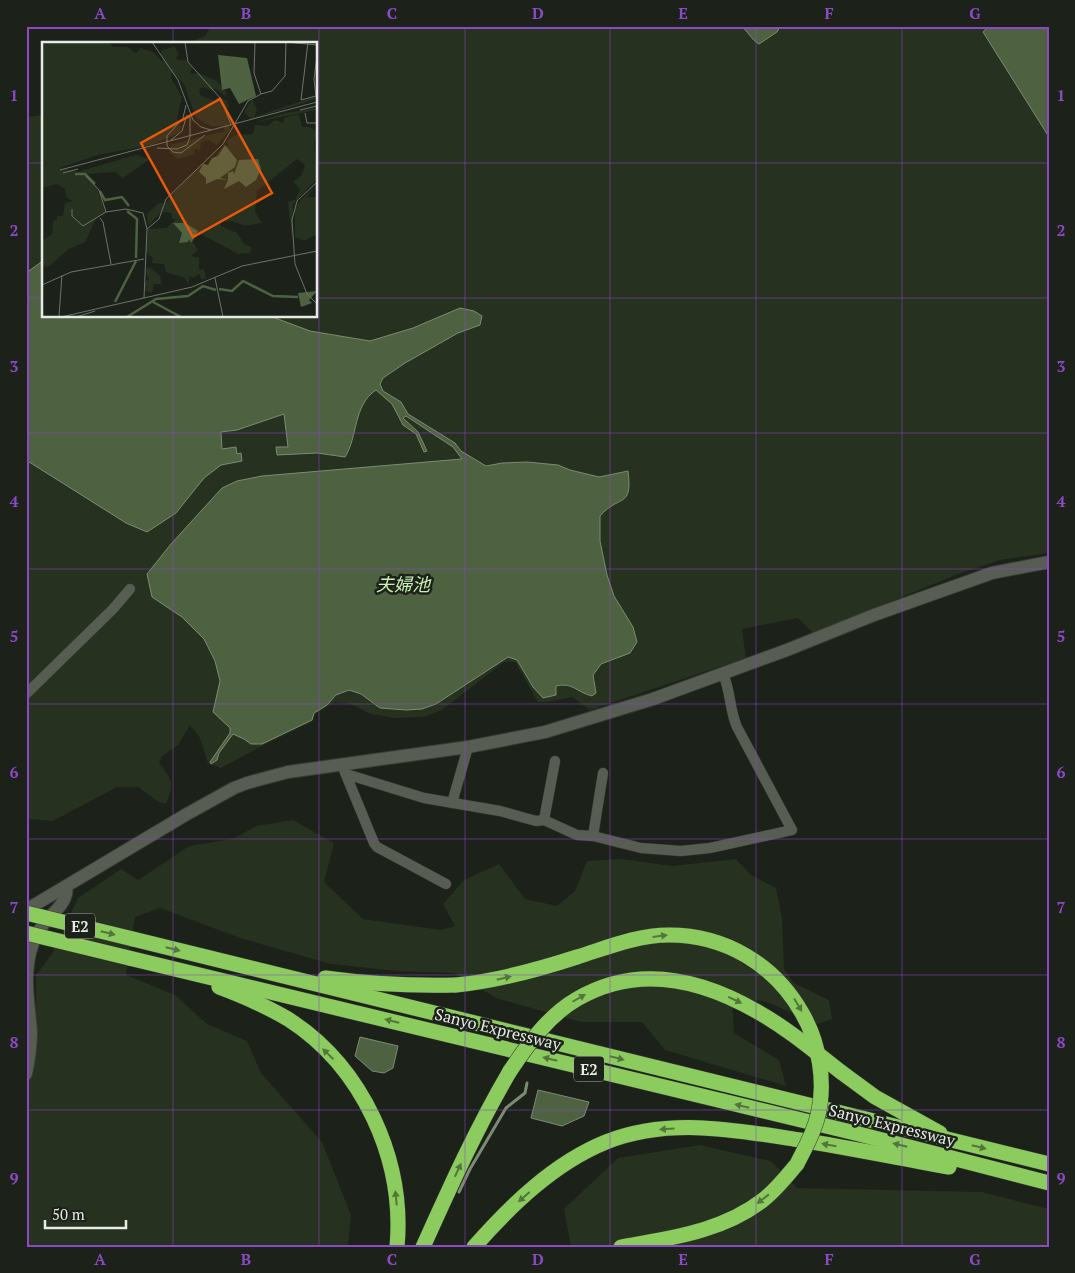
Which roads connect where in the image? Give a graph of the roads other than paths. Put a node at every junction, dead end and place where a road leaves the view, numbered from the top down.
1 (1049, 562) edge
2 (130, 589) dead end
3 (723, 674) junction
4 (26, 694) edge
5 (468, 747) junction
6 (555, 761) dead end
7 (344, 769) junction
8 (603, 773) dead end
9 (452, 803) junction
10 (544, 820) junction
11 (594, 836) junction
12 (446, 884) dead end
13 (66, 887) junction
14 (26, 911) edge
15 (26, 933) edge
16 (212, 959) junction
17 (164, 965) junction
18 (26, 996) edge
19 (26, 1074) edge
20 (951, 1140) junction
21 (1049, 1164) edge
22 (1049, 1184) edge
23 (397, 1247) edge
24 (423, 1247) edge
25 (474, 1247) edge
26 (621, 1247) edge

1 - 3 street
2 - 4 street
3 - 5 street
3 - 11 street
5 - 7 street
5 - 9 street
6 - 10 street
7 - 9 street
7 - 12 street
7 - 13 street
8 - 11 street
9 - 10 street
10 - 11 street
13 - 14 street
13 - 18 street
14 -> 16 highway, Sanyo Expressway / E2, bridge
15 - 17 highway, Sanyo Expressway / E2, bridge
16 -> 20 highway, Sanyo Expressway / E2
16 -> 26 highway, bridge
22 -> 17 highway, Sanyo Expressway / E2
23 -> 17 highway
18 - 19 street
20 -> 21 highway, Sanyo Expressway / E2
24 -> 20 highway, bridge
22 -> 25 highway

